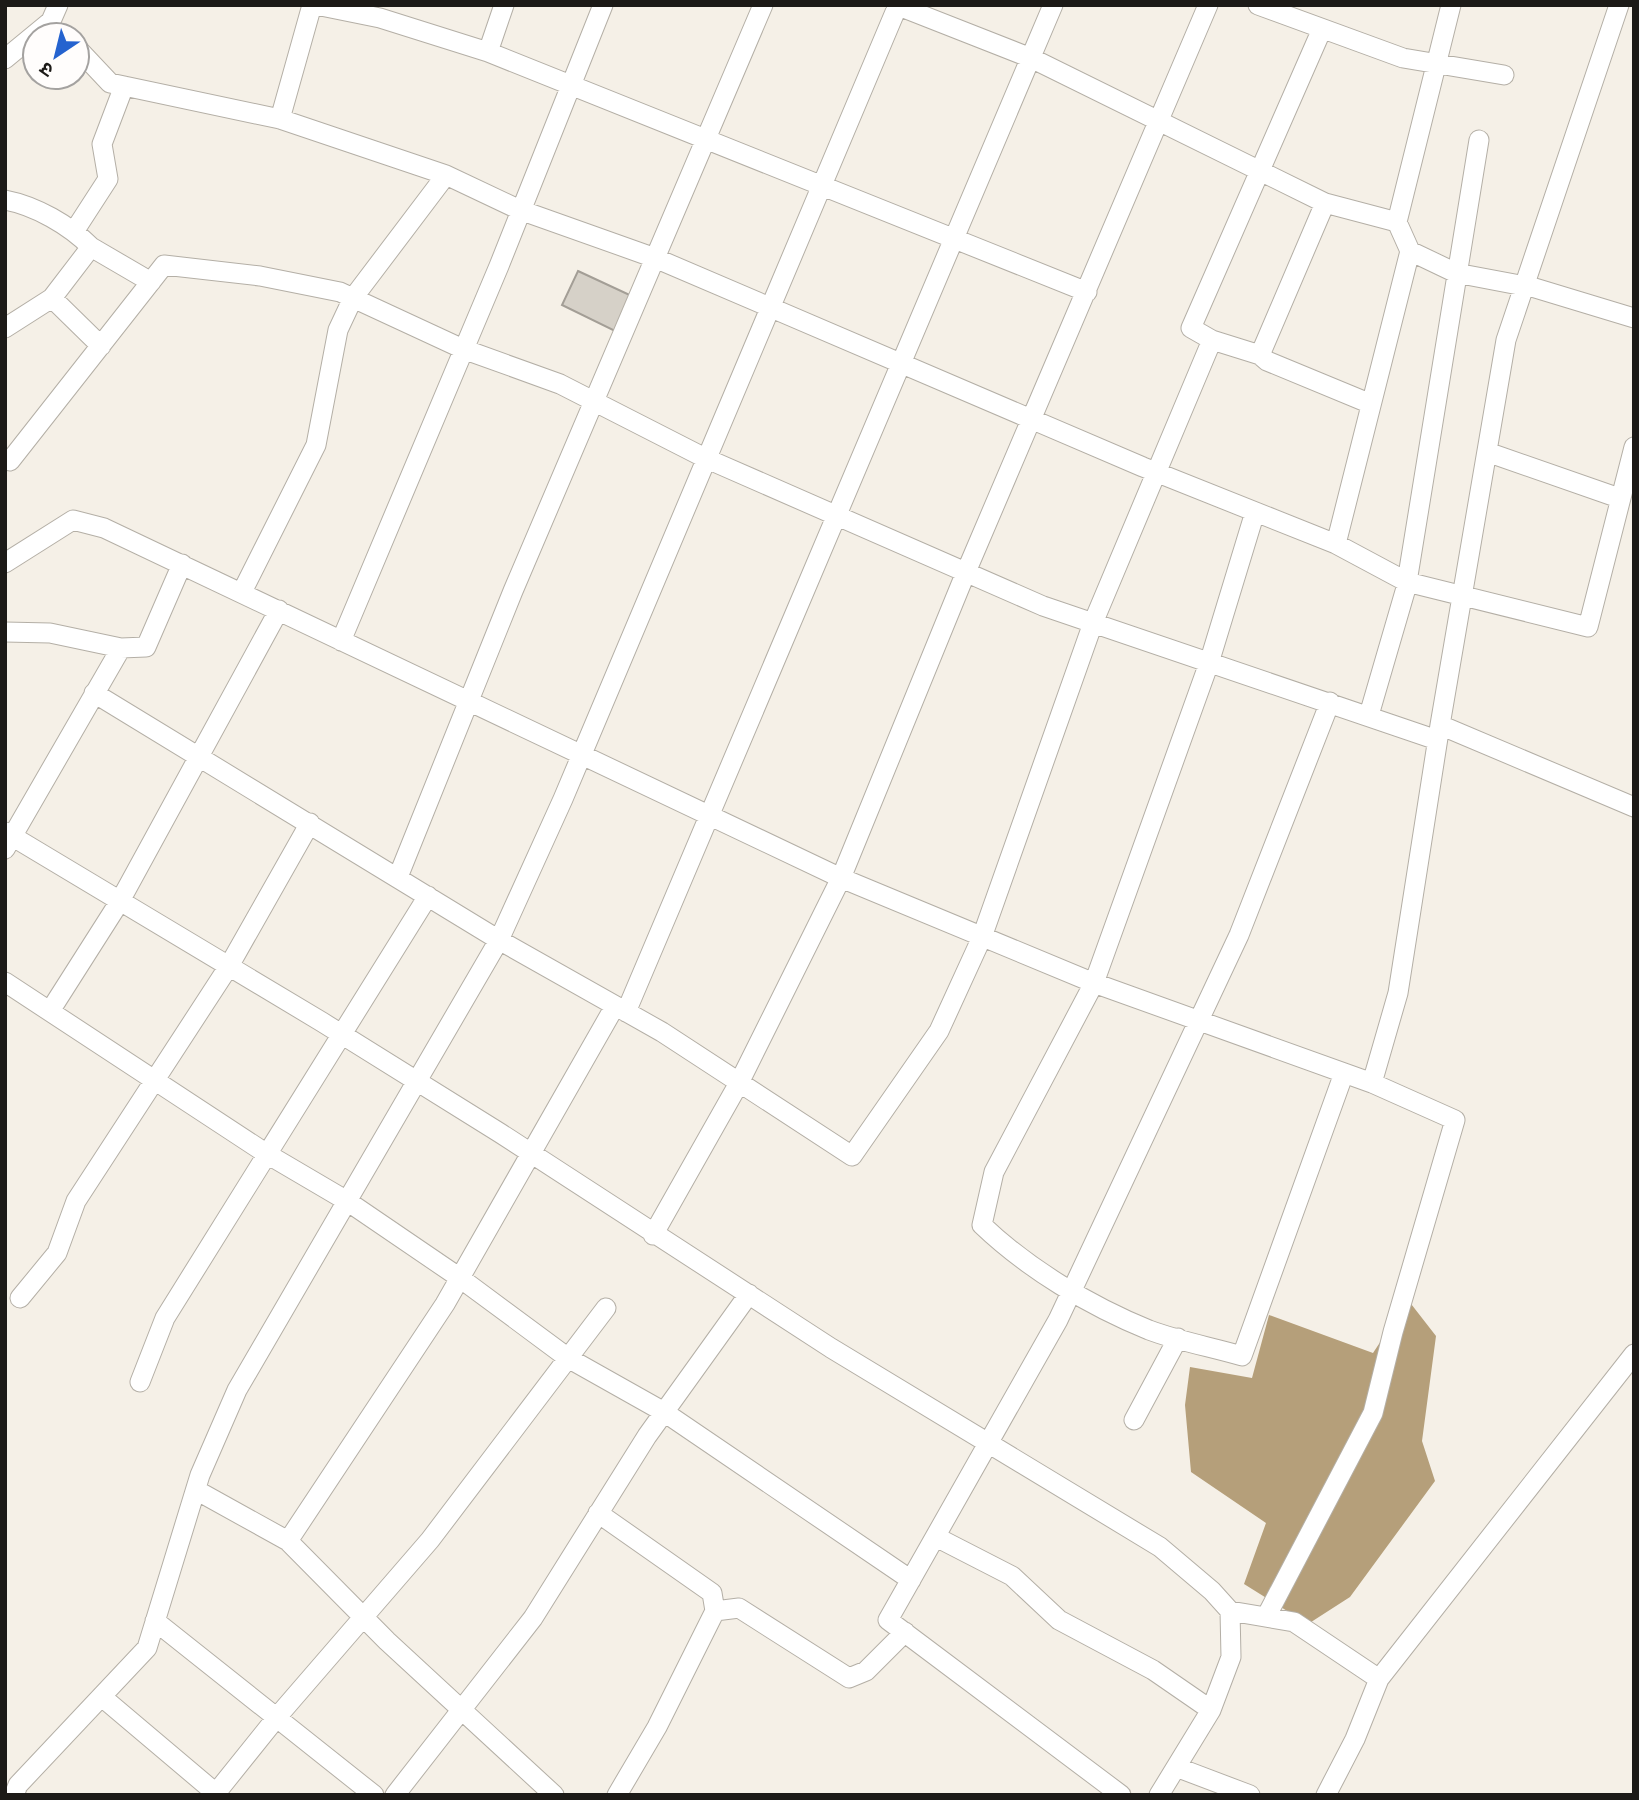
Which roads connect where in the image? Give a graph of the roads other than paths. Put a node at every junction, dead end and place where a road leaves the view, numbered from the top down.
1 (314, 5) edge
2 (504, 5) edge
3 (603, 5) edge
4 (764, 5) edge
5 (1053, 5) edge
6 (1208, 5) edge
7 (1258, 5) edge
8 (1451, 5) edge
9 (897, 6) edge
10 (1620, 8) edge
11 (58, 20) edge
12 (1322, 29) junction
13 (488, 52) junction
14 (1031, 58) junction
15 (5, 59) edge
16 (91, 63) edge
17 (1434, 64) junction
18 (1504, 75) dead end
19 (124, 86) junction
20 (570, 86) junction
21 (280, 120) junction
22 (1159, 124) junction
23 (1479, 141) dead end
24 (706, 142) junction
25 (1258, 173) junction
26 (446, 175) junction
27 (820, 186) junction
28 (5, 200) edge
29 (1325, 204) junction
30 (520, 211) junction
31 (1396, 222) junction
32 (75, 230) junction
33 (955, 237) junction
34 (91, 247) junction
35 (1410, 251) junction
36 (655, 258) junction
37 (1456, 273) junction
38 (151, 282) junction
39 (1524, 286) junction
40 (1087, 292) junction
41 (52, 298) junction
42 (354, 298) junction
43 (770, 305) junction
44 (1634, 317) edge
45 (5, 328) edge
46 (1212, 340) junction
47 (100, 346) junction
48 (463, 349) junction
49 (1260, 355) junction
50 (902, 362) junction
51 (594, 401) junction
52 (1371, 404) junction
53 (1031, 419) junction
54 (1634, 447) edge
55 (1487, 452) junction
56 (705, 457) junction
57 (10, 461) dead end
58 (1155, 472) junction
59 (1619, 498) junction
60 (1255, 512) junction
61 (836, 517) junction
62 (1336, 544) junction
63 (5, 563) edge
64 (182, 564) junction
65 (966, 572) junction
66 (1407, 582) junction
67 (242, 592) junction
68 (1462, 596) junction
69 (279, 610) junction
70 (1093, 623) junction
71 (5, 632) edge
72 (341, 641) junction
73 (121, 648) junction
74 (1209, 663) junction
75 (94, 693) junction
76 (470, 702) junction
77 (1330, 702) junction
78 (1369, 715) junction
79 (1438, 733) junction
80 (581, 755) junction
81 (202, 757) junction
82 (1634, 807) edge
83 (709, 815) junction
84 (310, 823) junction
85 (8, 839) edge
86 (398, 877) junction
87 (841, 878) junction
88 (428, 895) junction
89 (120, 901) junction
90 (982, 937) junction
91 (499, 940) junction
92 (229, 966) junction
93 (5, 982) edge
94 (1094, 983) junction
95 (620, 1009) junction
96 (50, 1011) junction
97 (1200, 1021) junction
98 (341, 1034) junction
99 (1344, 1073) junction
100 (155, 1080) junction
101 (416, 1083) junction
102 (740, 1083) junction
103 (1372, 1083) junction
104 (531, 1153) junction
105 (267, 1154) junction
106 (347, 1201) junction
107 (653, 1235) junction
108 (460, 1278) junction
109 (1072, 1291) junction
110 (749, 1294) junction
111 (20, 1298) dead end
112 (606, 1308) dead end
113 (1178, 1338) junction
114 (1634, 1354) edge
115 (568, 1358) junction
116 (140, 1382) dead end
117 (664, 1412) junction
118 (1134, 1420) dead end
119 (988, 1443) junction
120 (196, 1490) junction
121 (598, 1513) junction
122 (936, 1537) junction
123 (288, 1541) junction
124 (911, 1580) junction
125 (715, 1611) junction
126 (1230, 1611) junction
127 (364, 1617) junction
128 (1266, 1617) junction
129 (155, 1622) junction
130 (905, 1632) junction
131 (1379, 1679) junction
132 (102, 1697) junction
133 (461, 1709) junction
134 (1211, 1710) junction
135 (277, 1717) junction
136 (1176, 1767) junction
137 (217, 1794) edge
138 (14, 1795) edge
139 (374, 1795) edge
140 (395, 1795) edge
141 (554, 1795) edge
142 (617, 1795) edge
143 (1121, 1795) edge
144 (1159, 1795) edge
145 (1250, 1795) edge
146 (1326, 1795) edge

1 - 13 street
1 - 21 street
2 - 13 street
3 - 20 street
4 - 24 street
5 - 14 street
6 - 22 street
7 - 12 street
8 - 17 street
9 - 14 street
9 - 27 street
10 - 39 street
11 - 15 street
12 - 17 street
12 - 25 street
13 - 20 street
14 - 22 street
14 - 33 street
16 - 19 street
17 - 18 street
17 - 31 street
19 - 21 street
19 - 32 street
20 - 24 street
20 - 30 street
21 - 26 street
22 - 25 street
22 - 40 street
23 - 37 street
24 - 27 street
24 - 36 street
25 - 29 street
25 - 46 street
26 - 30 street
26 - 42 street
27 - 33 street
27 - 43 street
28 - 32 street
29 - 31 street
29 - 49 street
30 - 36 street
30 - 48 street
31 - 35 street
32 - 34 street
33 - 40 street
33 - 50 street
34 - 38 street
34 - 41 street
35 - 37 street
35 - 52 street
36 - 43 street
36 - 51 street
37 - 39 street
37 - 66 street
38 - 42 street
38 - 47 street
39 - 44 street
39 - 55 street
40 - 53 street
41 - 45 street
41 - 47 street
42 - 48 street
42 - 67 street
43 - 50 street
43 - 56 street
46 - 49 street
46 - 58 street
47 - 57 street
48 - 51 street
48 - 72 street
49 - 52 street
50 - 53 street
50 - 61 street
51 - 56 street
51 - 76 street
52 - 62 street
53 - 58 street
53 - 65 street
54 - 59 street
55 - 59 street
55 - 68 street
56 - 61 street
56 - 80 street
58 - 60 street
58 - 70 street
59 - 68 street
60 - 62 street
60 - 74 street
61 - 65 street
61 - 83 street
62 - 66 street
63 - 64 street
64 - 67 street
64 - 73 street
65 - 70 street
65 - 87 street
66 - 68 street
66 - 78 street
67 - 69 street
68 - 79 street
69 - 72 street
69 - 81 street
70 - 74 street
70 - 90 street
71 - 73 street
72 - 76 street
73 - 75 street
74 - 77 street
74 - 94 street
75 - 81 street
75 - 85 street
76 - 80 street
76 - 86 street
77 - 78 street
77 - 97 street
78 - 79 street
79 - 82 street
79 - 103 street
80 - 83 street
80 - 91 street
81 - 84 street
81 - 89 street
83 - 87 street
83 - 95 street
84 - 86 street
84 - 92 street
85 - 89 street
86 - 88 street
87 - 90 street
87 - 102 street
88 - 91 street
88 - 98 street
89 - 92 street
89 - 96 street
90 - 94 street
90 - 102 street
91 - 95 street
91 - 101 street
92 - 98 street
92 - 100 street
93 - 96 street
94 - 97 street
94 - 109 street
95 - 102 street
95 - 104 street
96 - 100 street
97 - 99 street
97 - 109 street
98 - 101 street
98 - 105 street
99 - 103 street
99 - 113 street
100 - 105 street
100 - 111 street
101 - 104 street
101 - 106 street
102 - 107 street
103 - 128 street
104 - 107 street
104 - 108 street
105 - 106 street
105 - 116 street
106 - 108 street
106 - 120 street
107 - 110 street
108 - 115 street
108 - 123 street
109 - 113 street
109 - 119 street
110 - 117 street
110 - 119 street
112 - 115 street
113 - 118 street
114 - 131 street
115 - 117 street
115 - 127 street
117 - 121 street
117 - 124 street
119 - 122 street
119 - 126 street
120 - 123 street
120 - 129 street
121 - 125 street
121 - 133 street
122 - 124 street
122 - 134 street
123 - 127 street
124 - 130 street
125 - 130 street
125 - 142 street
126 - 128 street
126 - 134 street
127 - 133 street
127 - 135 street
128 - 131 street
129 - 132 street
129 - 135 street
130 - 143 street
131 - 146 street
132 - 137 street
132 - 138 street
133 - 140 street
133 - 141 street
134 - 136 street
135 - 137 street
135 - 139 street
136 - 144 street
136 - 145 street

